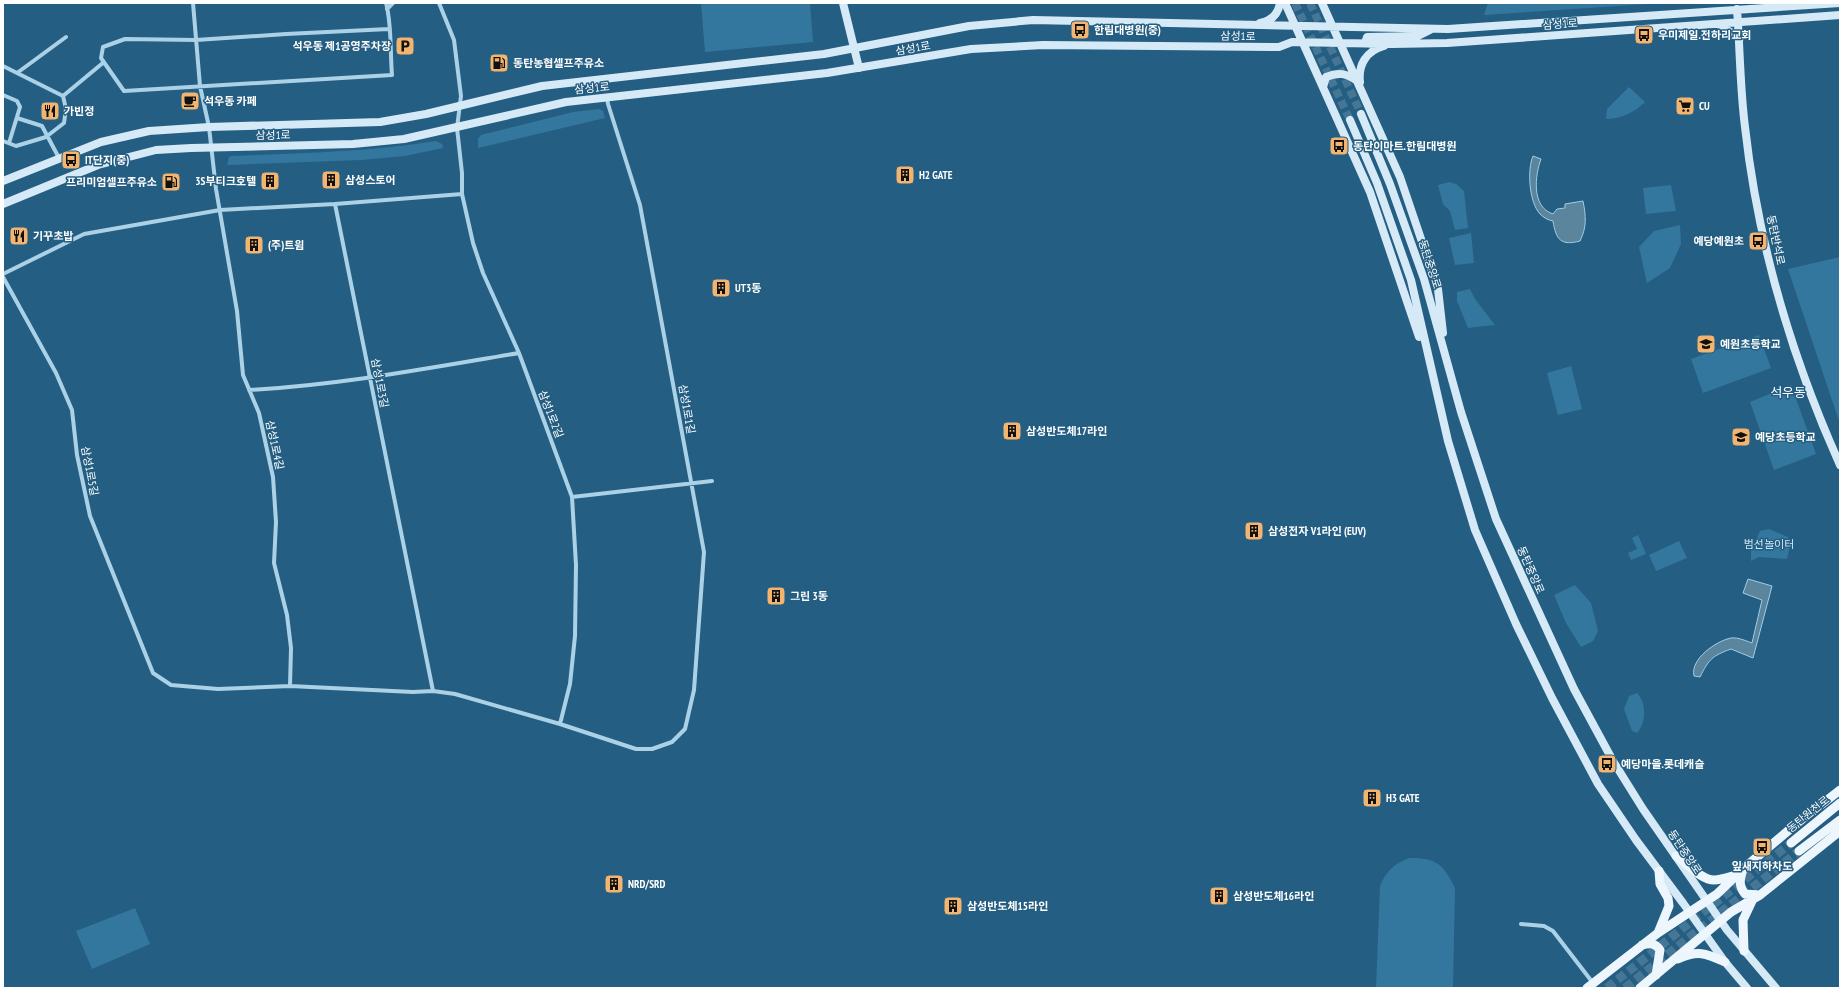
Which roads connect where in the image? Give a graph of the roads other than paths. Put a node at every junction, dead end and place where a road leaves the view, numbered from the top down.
1 (193, 3) edge
2 (386, 3) edge
3 (393, 3) edge
4 (439, 3) edge
5 (843, 3) edge
6 (1280, 3) edge
7 (1285, 3) edge
8 (1322, 3) edge
9 (1840, 3) edge
10 (387, 9) junction
11 (1737, 9) junction
12 (1840, 14) edge
13 (1738, 22) junction
14 (1718, 24) junction
15 (1249, 26) junction
16 (1296, 26) junction
17 (1333, 27) junction
18 (389, 29) junction
19 (1432, 29) junction
20 (66, 37) dead end
21 (1740, 38) junction
22 (196, 40) junction
23 (1303, 43) junction
24 (1340, 44) junction
25 (1370, 44) junction
26 (1392, 44) junction
27 (853, 49) junction
28 (104, 62) junction
29 (3, 66) edge
30 (859, 68) junction
31 (16, 73) junction
32 (1359, 85) junction
33 (200, 86) junction
34 (1323, 87) junction
35 (3, 95) edge
36 (63, 96) junction
37 (607, 97) junction
38 (461, 104) junction
39 (1361, 114) tunnel mouth
40 (17, 118) junction
41 (1350, 120) tunnel mouth
42 (209, 127) junction
43 (457, 128) junction
44 (46, 137) junction
45 (3, 141) edge
46 (9, 143) junction
47 (212, 147) junction
48 (59, 158) junction
49 (3, 181) edge
50 (462, 194) junction
51 (3, 204) edge
52 (335, 204) junction
53 (220, 210) junction
54 (3, 274) edge
55 (3, 278) edge
56 (518, 353) junction
57 (1447, 362) junction
58 (1429, 365) junction
59 (369, 378) junction
60 (249, 390) junction
61 (1840, 464) edge
62 (712, 481) dead end
63 (692, 485) junction
64 (572, 497) junction
65 (290, 686) junction
66 (433, 692) junction
67 (560, 724) junction
68 (1840, 790) edge
69 (1840, 803) edge
70 (1840, 820) edge
71 (1840, 831) edge
72 (1791, 843) tunnel mouth
73 (1799, 851) tunnel mouth
74 (1676, 856) junction
75 (1744, 868) junction
76 (1659, 871) junction
77 (1736, 875) junction
78 (1760, 895) junction
79 (1705, 901) junction
80 (1752, 901) junction
81 (1689, 912) junction
82 (1720, 921) junction
83 (1520, 924) dead end
84 (1658, 933) junction
85 (1705, 933) junction
86 (1642, 945) junction
87 (1744, 951) junction
88 (1725, 962) junction
89 (1669, 963) junction
90 (1656, 974) junction
91 (1590, 986) edge
92 (1640, 988) edge
93 (1747, 988) edge
94 (1776, 988) edge

1 - 22 street, 삼성1로4길
2 - 10 street
3 - 10 street
4 - 38 street, 삼성1로2길
5 - 27 street
6 - 15 street
7 - 16 street
8 - 17 street
9 - 11 street, 삼성1로
10 - 18 street
11 - 13 street, 동탄반석로
11 - 19 street, 삼성1로
12 - 13 street, 삼성1로
13 - 14 street, 삼성1로
13 - 21 street, 동탄반석로
14 - 21 street
14 - 26 street, 삼성1로
15 - 16 street, 삼성1로
15 - 27 street, 삼성1로
16 - 17 street, 삼성1로
16 - 23 street
17 - 19 street, 삼성1로
17 - 24 street
18 - 22 street
18 - 33 street
19 - 25 street
20 - 31 street
21 - 61 street, 동탄반석로
22 - 28 street
22 - 33 street, 삼성1로4길
23 - 24 street, 삼성1로
23 - 30 street, 삼성1로
23 - 34 street
24 - 25 street, 삼성1로
24 - 32 street
25 - 26 street, 삼성1로
26 - 32 street
27 - 30 street
27 - 38 street, 삼성1로
28 - 33 street
28 - 36 street
29 - 31 street
30 - 37 street, 삼성1로
31 - 36 street
32 - 34 street
32 - 57 street
33 - 42 street, 삼성1로4길
34 - 58 street
35 - 40 street
36 - 44 street
37 - 43 street, 삼성1로
37 - 63 street, 삼성1로1길
38 - 42 street, 삼성1로
38 - 43 street, 삼성1로2길
39 - 57 street, 동탄중앙로
40 - 44 street
40 - 46 street
41 - 58 street
42 - 47 street, 삼성1로4길
42 - 48 street, 삼성1로
43 - 47 street, 삼성1로
43 - 50 street, 삼성1로2길
44 - 46 street
44 - 48 street
45 - 46 street
47 - 51 street, 삼성1로
47 - 53 street, 삼성1로4길
48 - 49 street, 삼성1로
50 - 52 street
50 - 56 street, 삼성1로2길
52 - 53 street
52 - 59 street, 삼성1로3길
53 - 54 street
53 - 60 street, 삼성1로4길
55 - 65 street, 삼성1로5길
56 - 59 street
56 - 64 street, 삼성1로2길
57 - 74 street, 동탄중앙로
58 - 76 street
59 - 60 street
59 - 66 street, 삼성1로3길
60 - 65 street, 삼성1로4길
62 - 63 street
63 - 64 street
63 - 67 street, 삼성1로1길
64 - 67 street, 삼성1로2길
65 - 66 street
66 - 67 street
68 - 75 main road
69 - 72 main road, 동탄원천로
70 - 73 main road
71 - 78 main road
74 - 77 main road
74 - 79 street, 동탄중앙로
75 - 77 main road
75 - 78 main road
76 - 81 street
76 - 84 main road
77 - 79 main road
78 - 80 main road
79 - 81 main road
79 - 82 street, 동탄중앙로
80 - 82 main road
80 - 87 main road
81 - 84 main road
81 - 85 street
82 - 85 main road
82 - 87 street, 동탄중앙로
83 - 91 street
84 - 86 main road
85 - 88 street
85 - 89 main road
86 - 90 main road
86 - 91 main road
87 - 94 street, 동탄중앙로
88 - 89 main road
88 - 93 street
89 - 90 main road
90 - 92 main road

